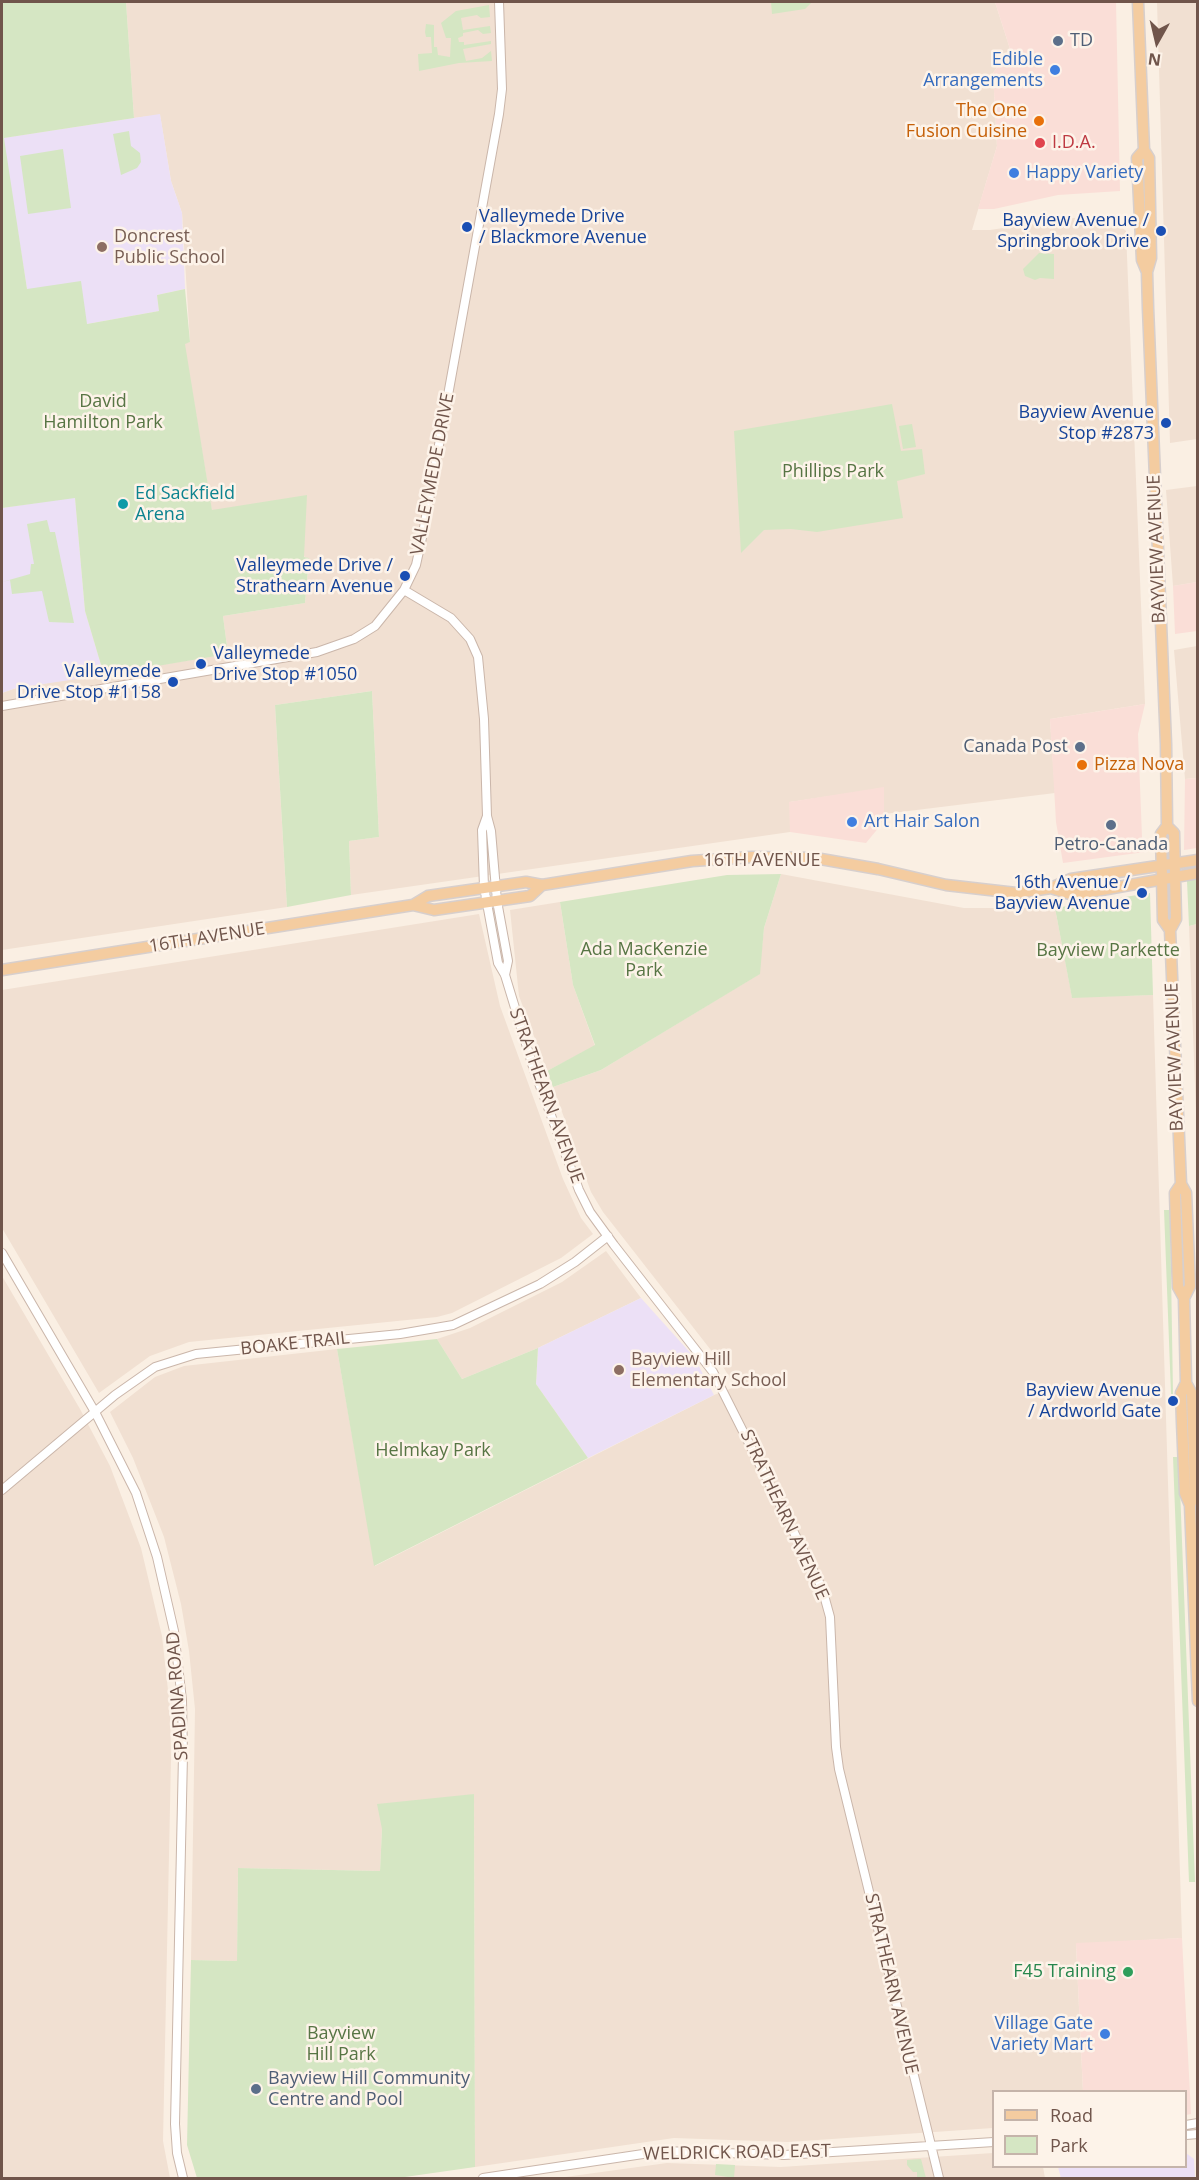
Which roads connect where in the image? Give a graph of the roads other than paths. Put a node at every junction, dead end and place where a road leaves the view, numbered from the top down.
1 (499, 2) edge
2 (1138, 2) edge
3 (404, 591) junction
4 (2, 706) edge
5 (1167, 826) junction
6 (1197, 860) edge
7 (1174, 863) junction
8 (1162, 865) junction
9 (1197, 873) edge
10 (1175, 876) junction
11 (1162, 878) junction
12 (542, 885) junction
13 (490, 887) junction
14 (1051, 888) junction
15 (491, 901) junction
16 (413, 905) junction
17 (1170, 930) junction
18 (2, 970) edge
19 (608, 1236) junction
20 (2, 1253) edge
21 (95, 1412) junction
22 (2, 1490) edge
23 (1197, 1701) edge
24 (992, 2142) edge
25 (931, 2146) junction
26 (183, 2178) edge
27 (483, 2178) edge
28 (939, 2178) edge

1 - 3 street, VALLEYMEDE DRIVE
2 - 5 main road, BAYVIEW AVENUE
3 - 4 street, VALLEYMEDE DRIVE
3 - 13 street, STRATHEARN AVENUE
5 - 7 main road, BAYVIEW AVENUE
5 - 8 main road, BAYVIEW AVENUE
6 - 7 main road, 16TH AVENUE
7 - 8 main road, 16TH AVENUE
7 - 10 main road, BAYVIEW AVENUE
8 - 11 main road, BAYVIEW AVENUE
8 - 14 main road, 16TH AVENUE
9 - 10 main road, 16TH AVENUE
10 - 11 main road, 16TH AVENUE
10 - 17 main road, BAYVIEW AVENUE
11 - 14 main road, 16TH AVENUE
11 - 17 main road, BAYVIEW AVENUE
12 - 13 main road, 16TH AVENUE
12 - 14 main road, 16TH AVENUE
12 - 15 main road, 16TH AVENUE
13 - 15 street, STRATHEARN AVENUE
13 - 16 main road, 16TH AVENUE
15 - 16 main road, 16TH AVENUE
15 - 19 street, STRATHEARN AVENUE
16 - 18 main road, 16TH AVENUE
17 - 23 main road, BAYVIEW AVENUE
19 - 21 street, BOAKE TRAIL
19 - 25 street, STRATHEARN AVENUE
20 - 21 street, SPADINA ROAD
21 - 22 street, BOAKE TRAIL
21 - 26 street, SPADINA ROAD
24 - 25 street, WELDRICK ROAD EAST
25 - 27 street, WELDRICK ROAD EAST
25 - 28 street, STRATHEARN AVENUE

